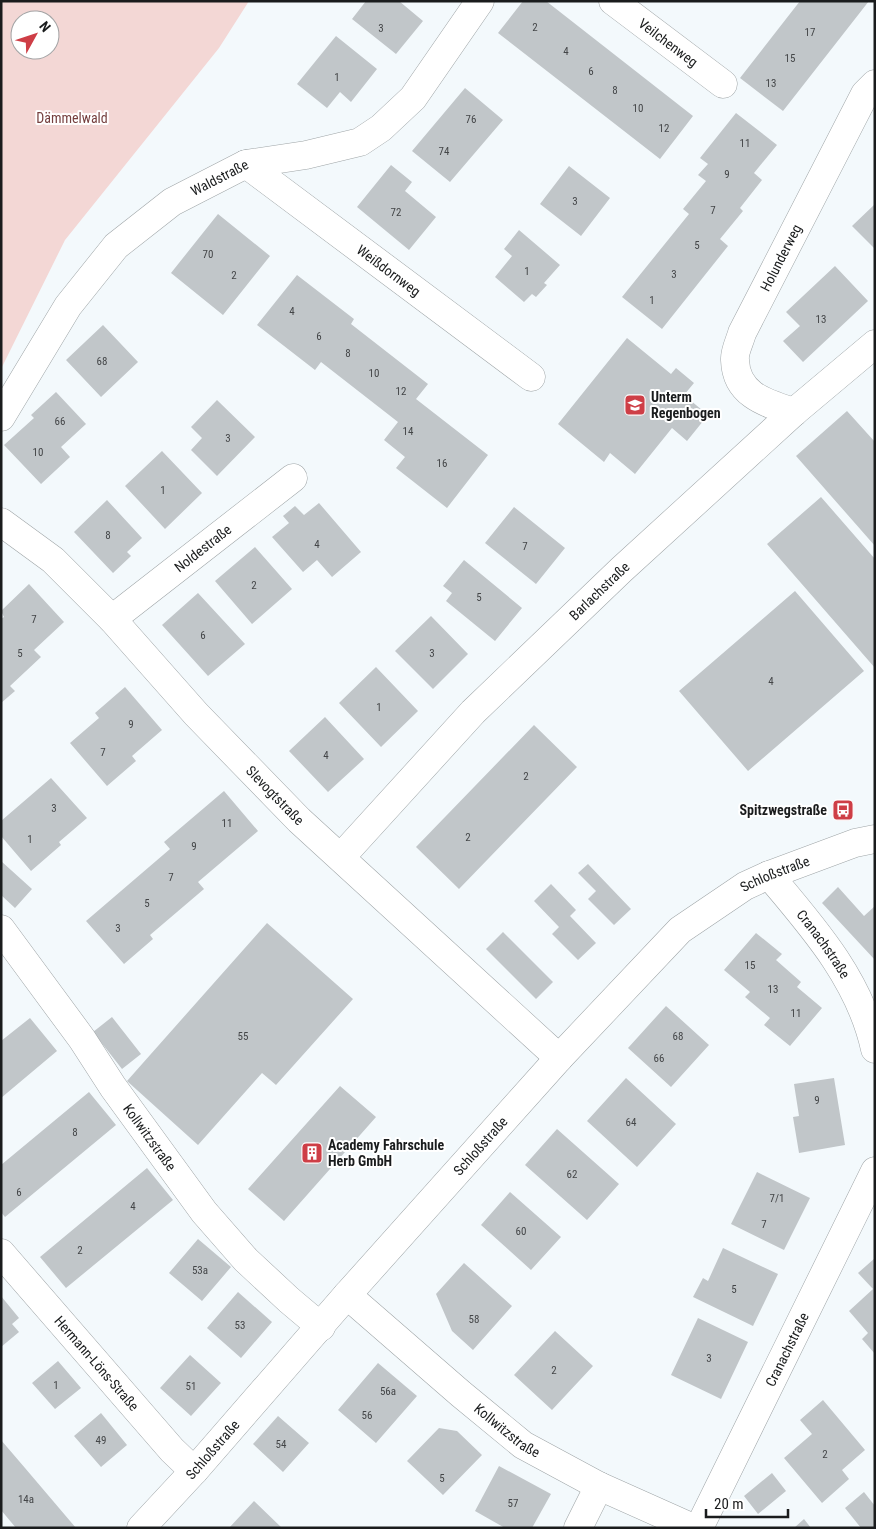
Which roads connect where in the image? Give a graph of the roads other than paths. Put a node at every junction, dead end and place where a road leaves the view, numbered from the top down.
1 (480, 1) edge
2 (613, 1) edge
3 (723, 84) dead end
4 (875, 84) edge
5 (246, 164) junction
6 (875, 344) edge
7 (530, 377) dead end
8 (794, 412) junction
9 (1, 417) edge
10 (293, 478) dead end
11 (1, 522) edge
12 (112, 619) junction
13 (875, 839) edge
14 (341, 857) junction
15 (769, 875) junction
16 (1, 929) edge
17 (875, 1049) edge
18 (560, 1058) junction
19 (875, 1171) edge
20 (1, 1253) edge
21 (347, 1295) junction
22 (321, 1327) junction
23 (194, 1471) junction
24 (599, 1486) junction
25 (153, 1524) edge
26 (578, 1528) edge
27 (693, 1528) edge
28 (699, 1528) edge

1 - 5 street, Waldstraße
2 - 3 street, Veilchenweg
4 - 8 street, Holunderweg
5 - 7 street, Weißdornweg
5 - 9 street, Waldstraße
6 - 8 street, Barlachstraße
8 - 14 street, Barlachstraße
10 - 12 street, Noldestraße
11 - 12 street, Slevogtstraße
12 - 14 street, Slevogtstraße
13 - 15 street, Schloßstraße
14 - 18 street, Slevogtstraße
15 - 17 street, Cranachstraße
15 - 18 street, Schloßstraße
16 - 22 street, Kollwitzstraße
18 - 21 street, Schloßstraße
19 - 28 street, Cranachstraße
20 - 23 street, Hermann-Löns-Straße
21 - 22 street, Schloßstraße
21 - 24 street, Kollwitzstraße
22 - 23 street, Schloßstraße
23 - 25 street, Schloßstraße
24 - 26 street
24 - 27 street, Kollwitzstraße

